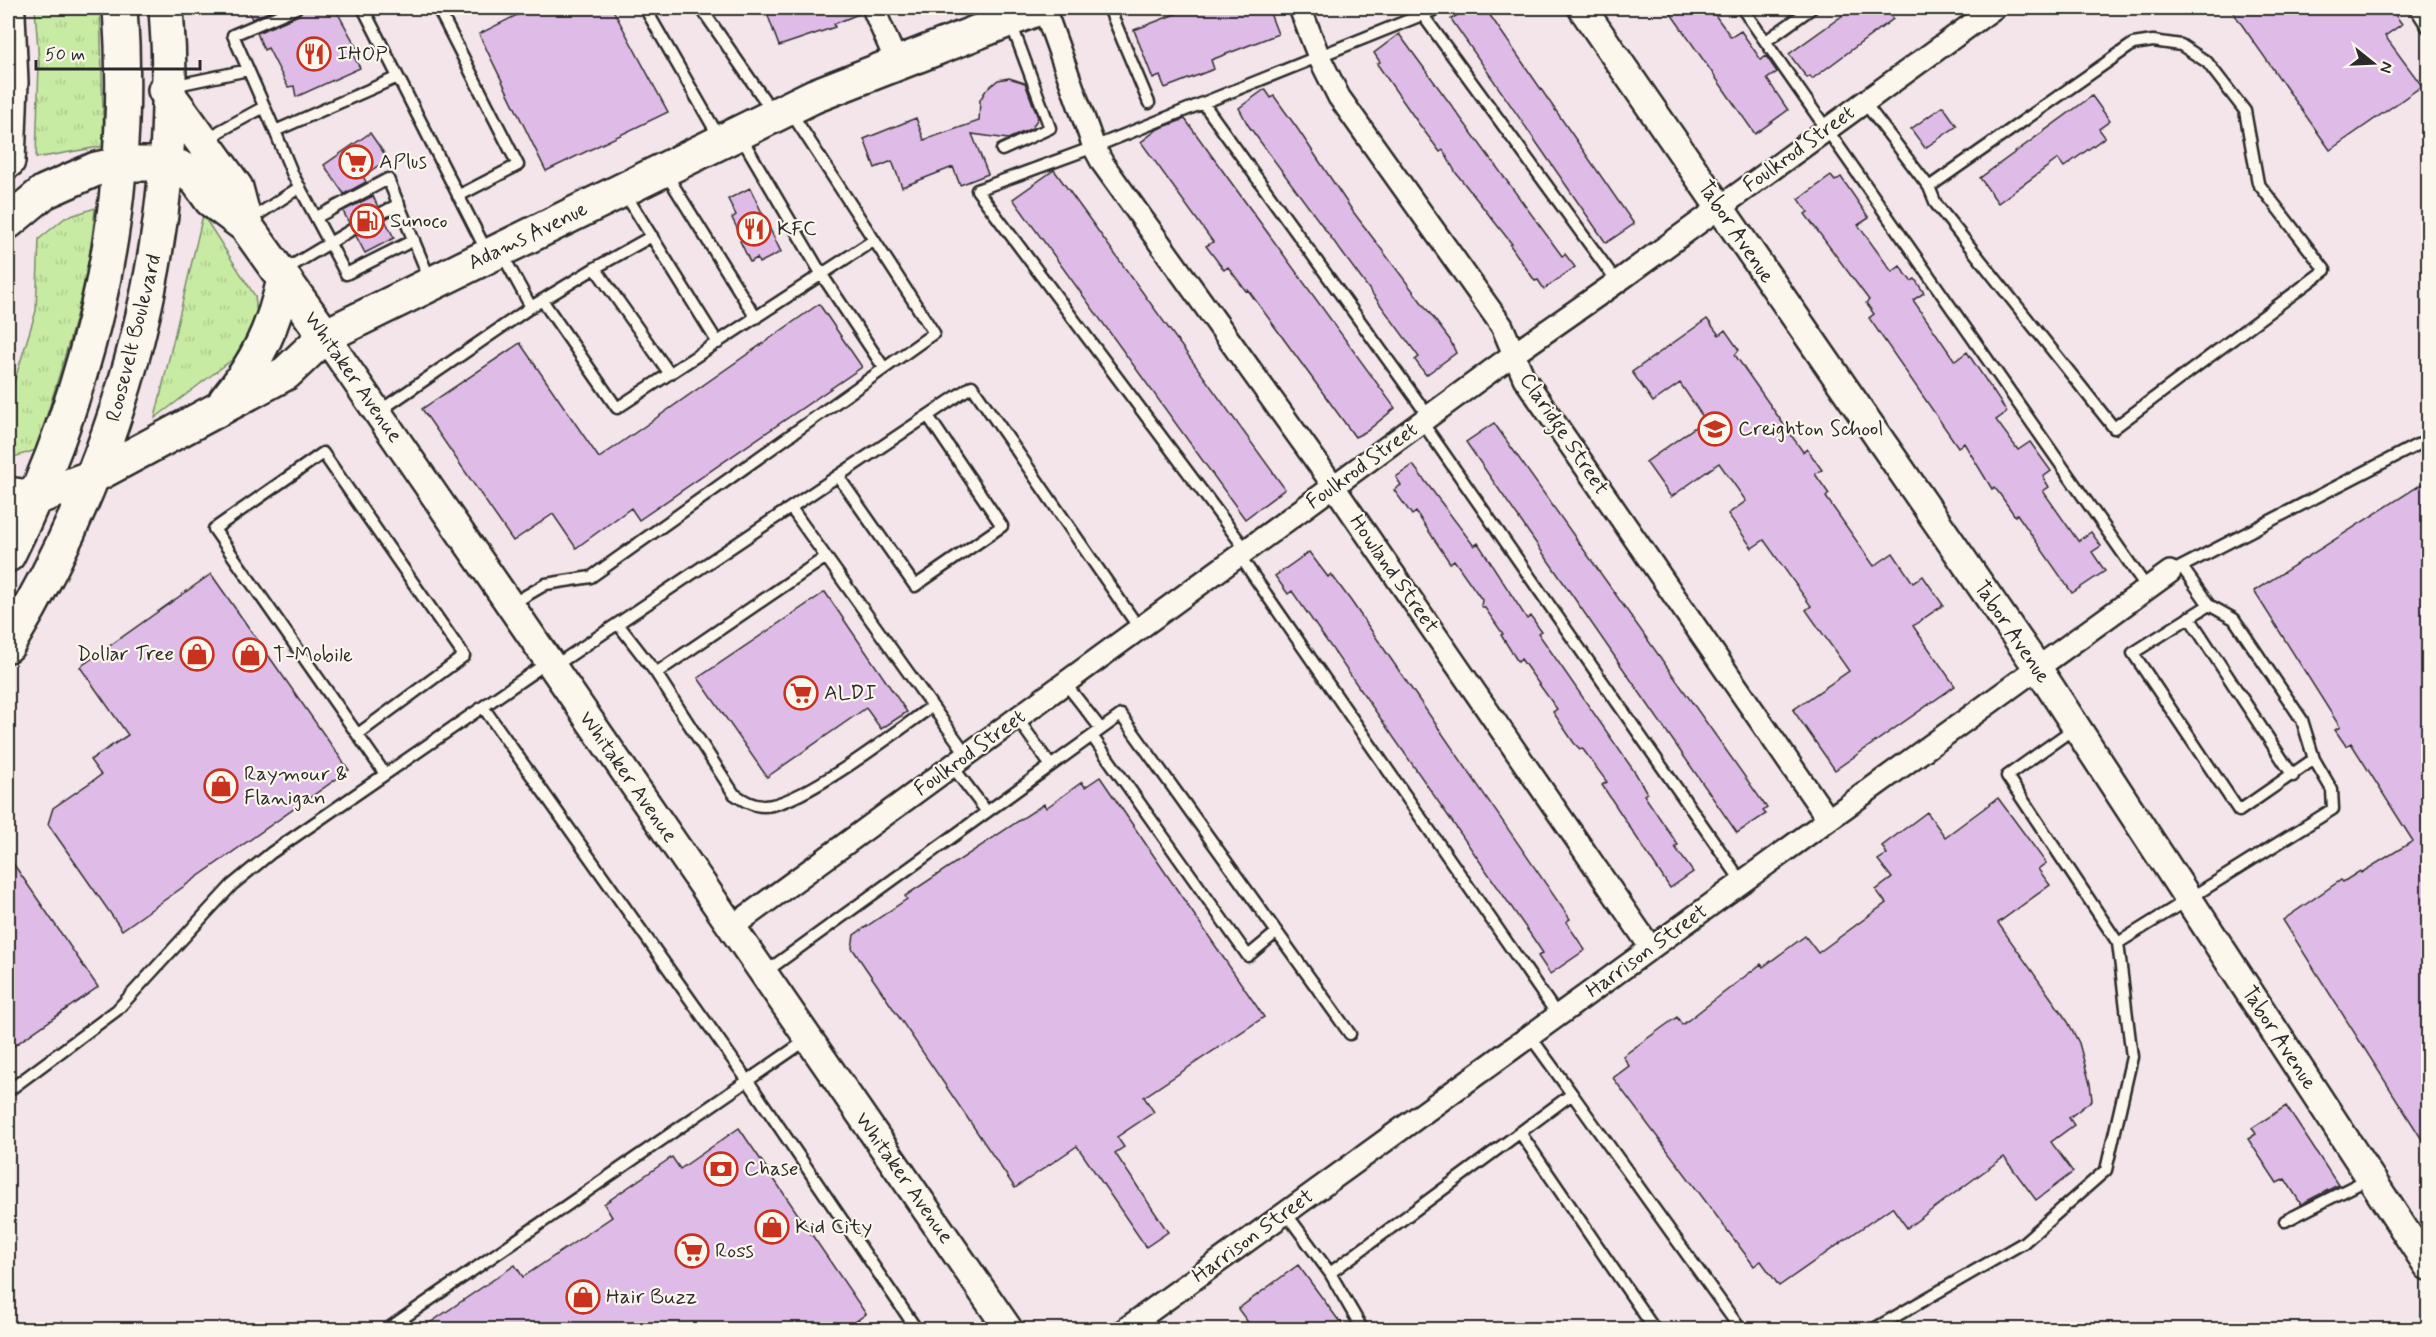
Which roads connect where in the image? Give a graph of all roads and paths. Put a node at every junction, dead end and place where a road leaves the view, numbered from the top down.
1 (166, 8) edge
2 (296, 8) edge
3 (363, 8) edge
4 (438, 8) edge
5 (645, 8) edge
6 (700, 8) edge
7 (873, 8) edge
8 (1044, 8) edge
9 (1109, 8) edge
10 (1300, 8) edge
11 (1439, 8) edge
12 (1582, 8) edge
13 (1742, 8) edge
14 (1812, 8) edge
15 (1994, 8) edge
16 (2415, 8) edge
17 (1422, 14) junction
18 (8, 15) edge
19 (1010, 17) edge
20 (121, 23) edge
21 (2428, 28) edge
22 (1766, 41) junction
23 (1319, 57) junction
24 (897, 63) junction
25 (248, 70) junction
26 (398, 77) junction
27 (170, 92) junction
28 (1149, 102) dead end
29 (1864, 102) junction
30 (1203, 104) junction
31 (264, 107) junction
32 (781, 111) junction
33 (1827, 128) junction
34 (275, 131) junction
35 (729, 136) junction
36 (204, 144) junction
37 (1094, 147) junction
38 (1002, 150) dead end
39 (8, 161) edge
40 (119, 164) junction
41 (167, 164) junction
42 (663, 169) junction
43 (300, 187) junction
44 (1929, 187) junction
45 (623, 189) junction
46 (458, 196) junction
47 (399, 204) junction
48 (1719, 208) junction
49 (382, 213) dead end
50 (317, 217) junction
51 (8, 222) edge
52 (246, 224) junction
53 (353, 230) dead end
54 (652, 236) junction
55 (414, 240) junction
56 (874, 240) junction
57 (330, 242) junction
58 (494, 253) junction
59 (595, 268) junction
60 (822, 275) junction
61 (282, 276) junction
62 (1617, 282) junction
63 (431, 284) junction
64 (542, 300) junction
65 (531, 307) junction
66 (756, 318) junction
67 (325, 336) junction
68 (718, 343) junction
69 (1514, 354) junction
70 (884, 368) junction
71 (670, 374) junction
72 (216, 411) junction
73 (378, 412) junction
74 (928, 416) junction
75 (1425, 420) junction
76 (2428, 442) edge
77 (838, 476) junction
78 (92, 477) junction
79 (1334, 486) junction
80 (22, 496) edge
81 (791, 508) junction
82 (1243, 553) junction
83 (8, 555) edge
84 (826, 557) junction
85 (2176, 570) junction
86 (2147, 588) junction
87 (510, 605) junction
88 (2209, 605) junction
89 (2190, 617) junction
90 (618, 624) junction
91 (1139, 628) junction
92 (8, 645) edge
93 (551, 665) junction
94 (2037, 668) junction
95 (656, 673) junction
96 (1065, 683) junction
97 (483, 707) junction
98 (931, 707) junction
99 (1017, 718) junction
100 (2076, 727) junction
101 (1101, 729) junction
102 (357, 735) junction
103 (1092, 736) junction
104 (2314, 759) junction
105 (959, 761) junction
106 (1051, 766) junction
107 (385, 774) junction
108 (2293, 776) junction
109 (987, 812) junction
110 (1828, 819) junction
111 (1742, 882) junction
112 (2188, 898) junction
113 (732, 927) junction
114 (1277, 932) junction
115 (2118, 944) junction
116 (1651, 948) junction
117 (764, 974) junction
118 (1558, 1016) junction
119 (1350, 1034) dead end
120 (1530, 1036) junction
121 (808, 1039) junction
122 (748, 1081) junction
123 (8, 1091) edge
124 (1572, 1094) junction
125 (1521, 1134) junction
126 (2370, 1178) junction
127 (1285, 1212) junction
128 (2285, 1221) dead end
129 (2428, 1266) edge
130 (1330, 1273) junction
131 (1129, 1328) edge
132 (386, 1329) edge
133 (917, 1329) edge
134 (1009, 1329) edge
135 (1363, 1329) edge
136 (1655, 1329) edge
137 (1740, 1329) edge
138 (1872, 1329) edge

1 - 27 highway, Roosevelt Boulevard
2 - 25 lane
3 - 26 lane
4 - 46 lane
5 - 35 lane
6 - 32 lane
7 - 24 street
8 - 37 street, Howland Street
9 - 28 lane
10 - 23 street, Claridge Street
11 - 17 lane
12 - 48 street, Tabor Avenue
13 - 22 lane
14 - 22 lane
15 - 29 street, Foulkrod Street
16 - 21 lane
17 - 23 lane
17 - 62 lane
18 - 39 highway
19 - 24 highway, Adams Avenue
19 - 38 lane
20 - 27 highway, Whitaker Avenue
20 - 40 highway, Roosevelt Boulevard
22 - 33 lane
23 - 30 lane
23 - 69 street, Claridge Street
24 - 32 highway, Adams Avenue
25 - 27 lane
25 - 31 lane
26 - 34 lane
26 - 46 lane
27 - 36 highway, Whitaker Avenue
27 - 41 highway, Roosevelt Boulevard
29 - 33 street, Foulkrod Street
29 - 44 lane
30 - 37 lane
30 - 75 lane
31 - 34 lane
31 - 36 lane
32 - 35 highway, Adams Avenue
32 - 56 lane
33 - 48 street, Foulkrod Street
33 - 86 lane
34 - 43 lane
35 - 42 highway, Adams Avenue
35 - 60 lane
36 - 52 highway, Whitaker Avenue
37 - 79 street, Howland Street
37 - 82 lane
40 - 41 highway, Whitaker Avenue
40 - 51 highway, Whitaker Avenue
40 - 80 highway, Roosevelt Boulevard
41 - 52 highway, Whitaker Avenue
41 - 78 highway, Roosevelt Boulevard
42 - 45 highway, Adams Avenue
42 - 66 lane
43 - 50 lane
43 - 52 lane
44 - 44 lane
45 - 54 lane
45 - 58 highway, Adams Avenue
46 - 58 lane
47 - 49 lane
47 - 50 lane
47 - 55 lane
48 - 62 street, Foulkrod Street
48 - 94 street, Tabor Avenue
50 - 57 lane
52 - 61 highway, Whitaker Avenue
53 - 57 lane
54 - 59 lane
54 - 68 lane
55 - 57 lane
55 - 63 lane
56 - 60 lane
56 - 70 lane
57 - 61 lane
58 - 63 highway, Adams Avenue
58 - 65 lane
59 - 64 lane
59 - 71 lane
60 - 66 lane
60 - 70 lane
61 - 67 highway, Whitaker Avenue
61 - 72 highway
62 - 69 street, Foulkrod Street
63 - 67 highway, Adams Avenue
64 - 65 lane
64 - 71 lane
65 - 73 lane
66 - 68 lane
67 - 72 highway, Adams Avenue
67 - 73 street, Whitaker Avenue
68 - 71 lane
69 - 75 street, Foulkrod Street
69 - 110 street, Claridge Street
70 - 87 lane
72 - 78 highway, Adams Avenue
73 - 87 street, Whitaker Avenue
74 - 77 lane
74 - 77 lane
74 - 91 lane
75 - 79 street, Foulkrod Street
75 - 111 lane
76 - 85 lane
77 - 81 lane
78 - 80 highway, Adams Avenue
78 - 92 highway, Roosevelt Boulevard
79 - 82 street, Foulkrod Street
79 - 116 street, Howland Street
80 - 83 highway, Roosevelt Boulevard
81 - 84 lane
81 - 90 lane
82 - 91 street, Foulkrod Street
82 - 118 lane
84 - 95 lane
84 - 98 lane
85 - 86 street, Harrison Street
85 - 88 lane
86 - 94 street, Harrison Street
87 - 93 street, Whitaker Avenue
88 - 89 lane
88 - 104 lane
89 - 108 lane
89 - 108 lane
90 - 93 lane
90 - 95 lane
91 - 96 street, Foulkrod Street
93 - 97 lane
93 - 113 street, Whitaker Avenue
94 - 100 street, Tabor Avenue
94 - 110 street, Harrison Street
95 - 98 lane
96 - 99 street, Foulkrod Street
96 - 101 lane
97 - 107 lane
97 - 122 lane
98 - 105 lane
99 - 105 street, Foulkrod Street
99 - 106 lane
100 - 112 street, Tabor Avenue
100 - 115 lane
101 - 103 lane
101 - 114 lane
102 - 102 lane
102 - 107 lane
103 - 106 lane
103 - 114 lane
104 - 108 lane
104 - 112 lane
105 - 109 lane
105 - 113 street, Foulkrod Street
106 - 109 lane
107 - 123 lane
109 - 117 lane
110 - 111 street, Harrison Street
111 - 116 street, Harrison Street
112 - 115 lane
112 - 126 street, Tabor Avenue
113 - 117 street, Whitaker Avenue
114 - 119 lane
115 - 138 lane
116 - 118 street, Harrison Street
117 - 121 street, Whitaker Avenue
118 - 120 street, Harrison Street
120 - 124 lane
120 - 127 street, Harrison Street
121 - 122 lane
121 - 134 street, Whitaker Avenue
122 - 132 lane
122 - 133 lane
124 - 125 lane
124 - 137 lane
125 - 130 lane
125 - 136 lane
126 - 128 lane
126 - 129 street, Tabor Avenue
127 - 130 lane
127 - 131 street, Harrison Street
130 - 135 lane

